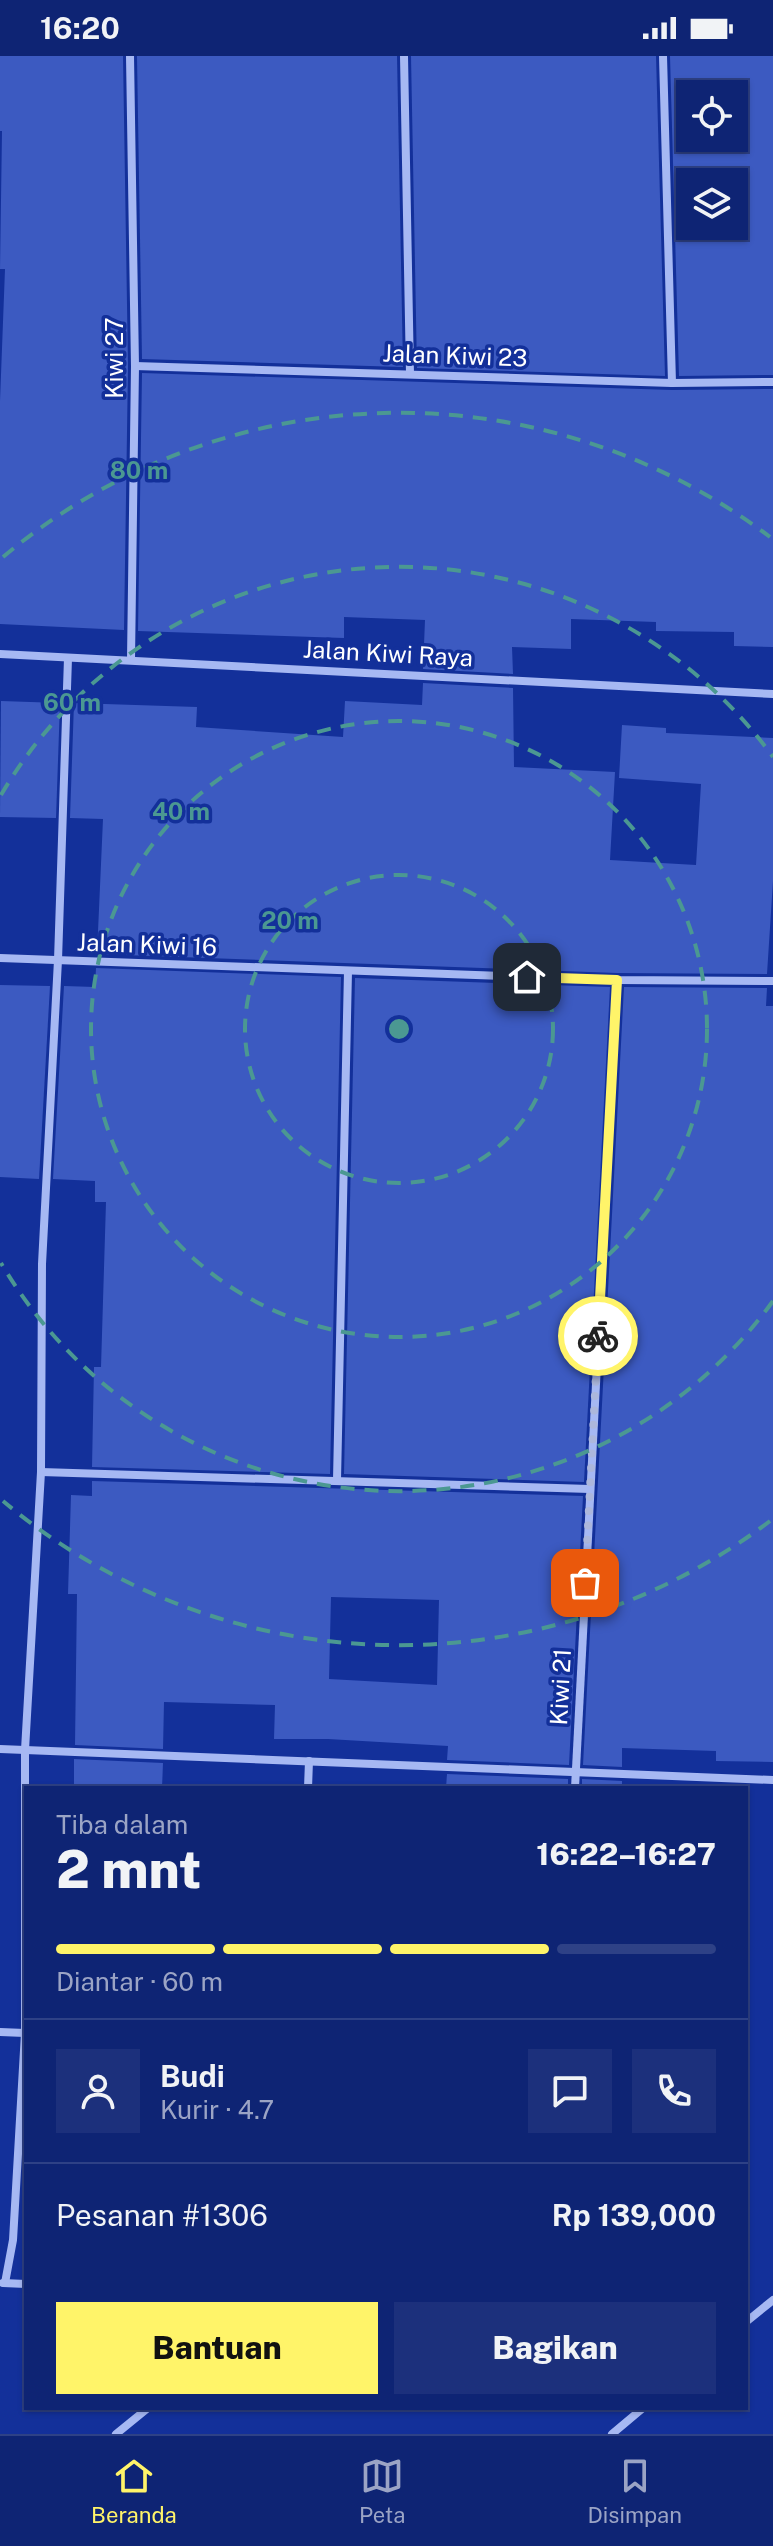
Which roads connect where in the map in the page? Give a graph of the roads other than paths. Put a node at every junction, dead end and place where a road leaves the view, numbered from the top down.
1 (130, 56) edge
2 (404, 56) edge
3 (663, 56) edge
4 (135, 366) junction
5 (410, 374) junction
6 (773, 382) edge
7 (672, 383) junction
8 (0, 654) edge
9 (68, 658) junction
10 (131, 660) junction
11 (773, 694) edge
12 (0, 958) edge
13 (58, 960) junction
14 (348, 971) junction
15 (617, 980) junction
16 (773, 981) edge
17 (41, 1472) junction
18 (337, 1480) junction
19 (590, 1489) junction
20 (0, 1749) edge
21 (25, 1750) junction
22 (309, 1761) junction
23 (576, 1772) junction
24 (773, 1780) edge
25 (25, 1786) edge
26 (308, 1786) edge
27 (575, 1786) edge
28 (0, 2032) edge
29 (24, 2033) edge
30 (24, 2050) edge
31 (2, 2283) edge
32 (24, 2284) edge
33 (773, 2300) edge
34 (748, 2320) edge
35 (146, 2410) edge
36 (641, 2410) edge
37 (119, 2433) edge
38 (612, 2434) edge

1 - 4 street, Kiwi 27
2 - 5 street
3 - 7 street
4 - 5 street, Jalan Kiwi 23
4 - 10 street, Kiwi 27
5 - 7 street, Jalan Kiwi 23
6 - 7 street, Jalan Kiwi 23
8 - 9 street, Jalan Kiwi Raya
9 - 10 street, Jalan Kiwi Raya
9 - 13 street
10 - 11 street, Jalan Kiwi Raya
12 - 13 street, Jalan Kiwi 16
13 - 14 street, Jalan Kiwi 16
13 - 17 street
14 - 15 street, Jalan Kiwi 16
14 - 18 street
15 - 16 street, Jalan Kiwi 16
15 - 19 street, Kiwi 21
17 - 18 street
17 - 21 street
18 - 19 street
19 - 23 street, Kiwi 21
20 - 21 street
21 - 22 street
21 - 25 street
22 - 23 street
22 - 26 street
23 - 24 street
23 - 27 street, Kiwi 21
28 - 29 street
30 - 31 street
31 - 32 street
33 - 34 street
35 - 37 street
36 - 38 street

